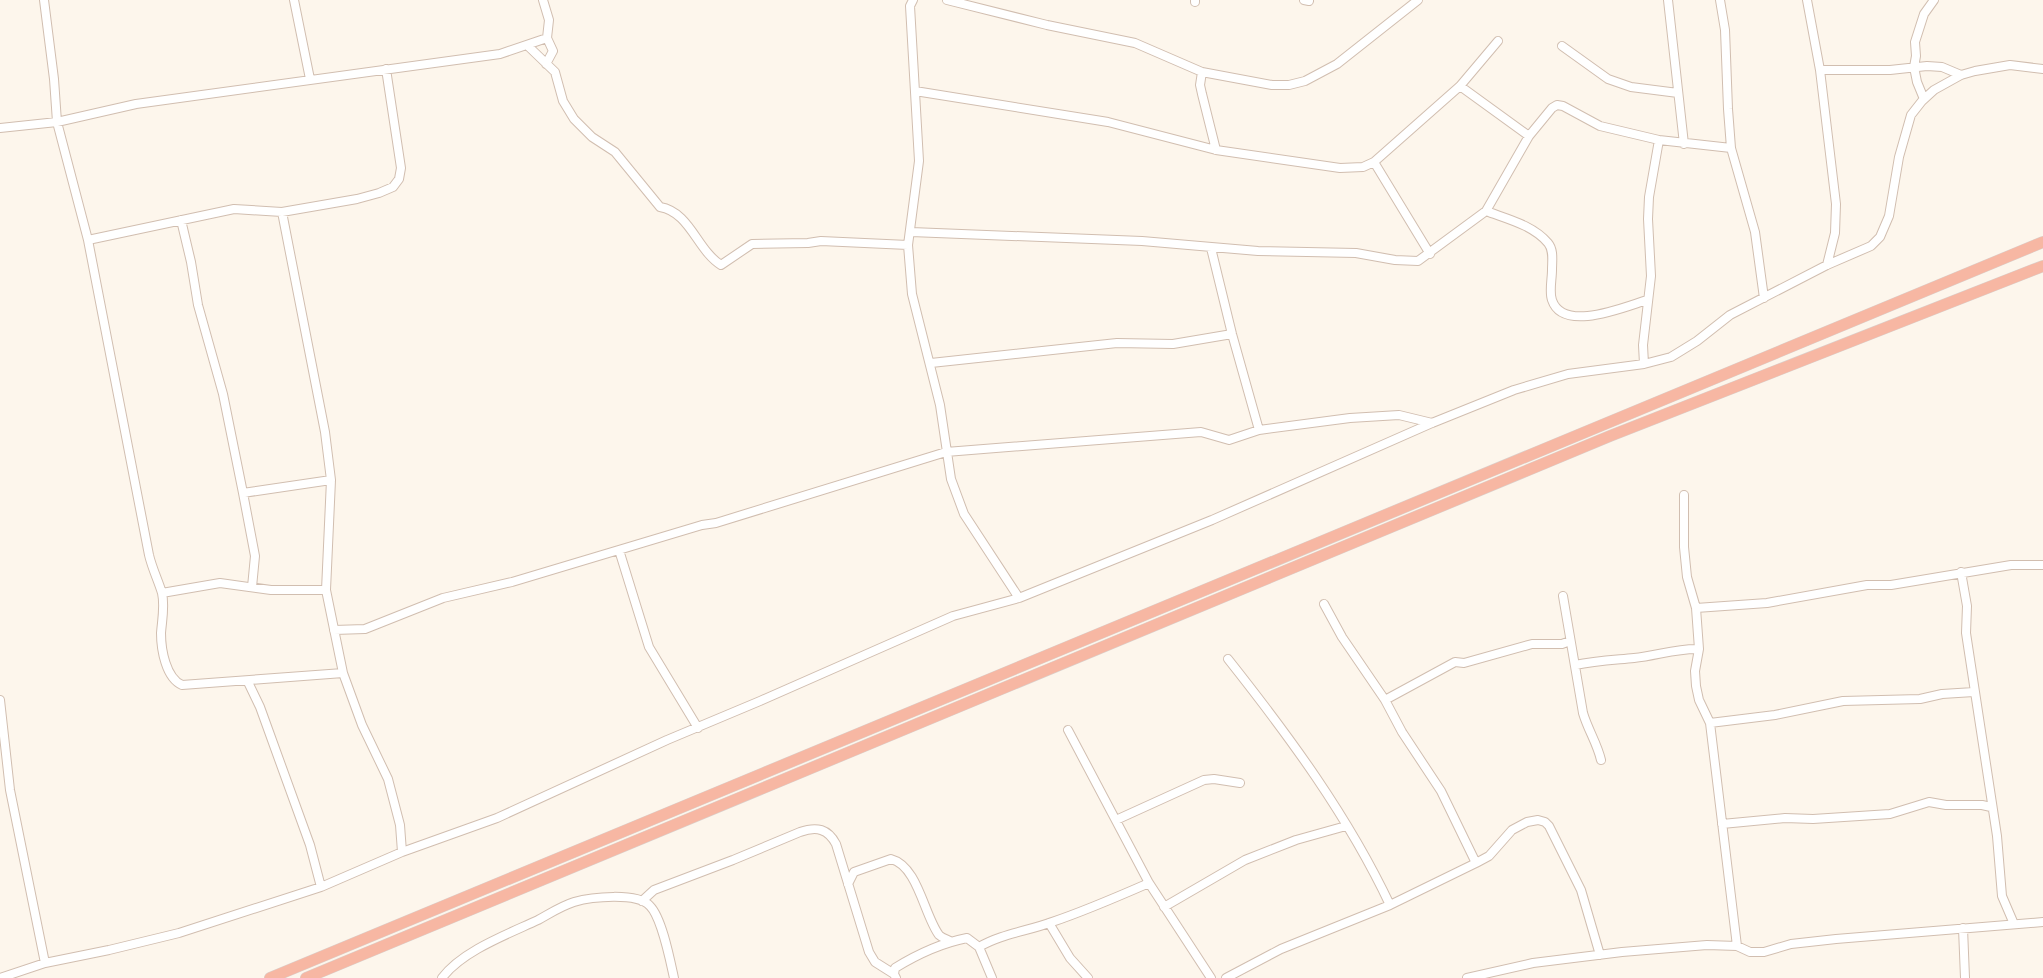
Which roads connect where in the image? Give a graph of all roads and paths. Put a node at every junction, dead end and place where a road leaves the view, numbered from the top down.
1 (44, 0) edge
2 (294, 0) edge
3 (543, 0) edge
4 (913, 0) edge
5 (947, 0) edge
6 (1418, 0) edge
7 (1668, 0) edge
8 (1720, 0) edge
9 (1806, 0) edge
10 (1934, 0) edge
11 (547, 38) junction
12 (1498, 41) dead end
13 (528, 46) junction
14 (1562, 46) dead end
15 (546, 64) junction
16 (1914, 67) junction
17 (386, 69) junction
18 (2043, 69) edge
19 (1820, 70) junction
20 (1202, 72) junction
21 (1961, 75) junction
22 (310, 79) junction
23 (1460, 86) junction
24 (914, 91) junction
25 (1678, 93) junction
26 (1924, 99) junction
27 (57, 122) junction
28 (0, 128) edge
29 (1529, 136) junction
30 (1659, 140) junction
31 (1684, 144) junction
32 (1731, 148) junction
33 (1216, 150) junction
34 (1374, 162) junction
35 (1486, 211) junction
36 (282, 212) junction
37 (181, 220) junction
38 (911, 232) junction
39 (88, 240) junction
40 (2043, 242) edge
41 (908, 245) junction
42 (1211, 248) junction
43 (1430, 254) junction
44 (1827, 265) junction
45 (2043, 266) edge
46 (1764, 298) junction
47 (1647, 300) junction
48 (1232, 334) junction
49 (931, 363) junction
50 (1644, 364) junction
51 (1432, 423) junction
52 (1259, 430) junction
53 (946, 452) junction
54 (332, 480) junction
55 (243, 494) junction
56 (1684, 495) dead end
57 (619, 550) junction
58 (2043, 565) edge
59 (1961, 572) junction
60 (252, 587) junction
61 (326, 590) junction
62 (162, 593) junction
63 (1563, 596) dead end
64 (1019, 598) junction
65 (1324, 604) dead end
66 (1696, 608) junction
67 (334, 630) junction
68 (1570, 641) junction
69 (1699, 649) junction
70 (1228, 659) dead end
71 (1575, 665) junction
72 (343, 673) junction
73 (248, 682) junction
74 (1974, 692) junction
75 (0, 700) edge
76 (1384, 700) junction
77 (1710, 723) junction
78 (698, 728) junction
79 (1068, 730) dead end
80 (1601, 760) dead end
81 (1240, 783) dead end
82 (1991, 808) junction
83 (1116, 820) junction
84 (1722, 824) junction
85 (1346, 826) junction
86 (402, 852) junction
87 (1476, 863) junction
88 (848, 884) junction
89 (1149, 884) junction
90 (321, 887) junction
91 (642, 901) junction
92 (1390, 905) junction
93 (1164, 907) junction
94 (2043, 922) edge
95 (1050, 923) junction
96 (2014, 924) junction
97 (1963, 928) junction
98 (950, 941) junction
99 (1737, 946) junction
100 (979, 947) junction
101 (1600, 955) junction
102 (45, 963) junction
103 (895, 976) edge
104 (1483, 976) edge
105 (0, 978) edge
106 (270, 978) edge
107 (306, 978) edge
108 (442, 978) edge
109 (674, 978) edge
110 (992, 978) edge
111 (1088, 978) edge
112 (1211, 978) edge
113 (1226, 978) edge
114 (1468, 978) edge
115 (1964, 978) edge

1 - 27 street
2 - 22 street
3 - 11 street
4 - 24 street
5 - 20 street
6 - 20 street
7 - 25 street
8 - 32 street
9 - 19 street
10 - 16 street
11 - 13 street
11 - 15 street
12 - 23 street
13 - 15 street
13 - 17 street
14 - 25 street
15 - 41 street
16 - 19 street
16 - 21 street
16 - 26 street
17 - 22 street
17 - 36 street
18 - 21 street
19 - 44 street
20 - 33 street
21 - 26 street
22 - 27 street
23 - 29 street
23 - 34 street
24 - 33 street
24 - 38 street
25 - 31 street
26 - 44 street
27 - 28 street
27 - 39 street
29 - 30 street
29 - 35 street
30 - 31 street
30 - 47 street
31 - 32 street
32 - 46 street
33 - 34 street
34 - 43 street
35 - 43 street
35 - 47 street
36 - 37 street
36 - 54 street
37 - 39 street
37 - 55 street
38 - 41 street
38 - 42 street
39 - 62 street
40 - 106 highway
41 - 49 street
42 - 43 street
42 - 48 street
44 - 46 street
45 - 107 highway
46 - 50 street
47 - 50 street
48 - 49 street
48 - 52 street
49 - 53 street
50 - 51 street
51 - 52 street
51 - 64 street
52 - 53 street
53 - 57 street
53 - 64 street
54 - 55 street
54 - 61 street
55 - 60 street
56 - 66 street
57 - 67 street
57 - 78 street
58 - 59 street
59 - 66 street
59 - 74 street
60 - 61 street
60 - 62 street
61 - 67 street
62 - 73 street
63 - 68 street
64 - 78 street
65 - 76 street
66 - 69 street
67 - 72 street
68 - 71 street
68 - 76 street
69 - 71 street
69 - 77 street
70 - 85 street
71 - 80 street
72 - 73 street
72 - 86 street
73 - 90 street
74 - 77 street
74 - 82 street
75 - 102 street
76 - 87 street
77 - 84 street
78 - 86 street
79 - 83 street
81 - 83 street
82 - 84 street
82 - 96 street
83 - 89 street
84 - 99 street
85 - 92 street
85 - 93 street
86 - 90 street
87 - 92 street
87 - 101 street
88 - 91 street
88 - 98 street
88 - 103 street
89 - 93 street
89 - 95 street
90 - 102 street
91 - 108 street
91 - 109 street
92 - 113 street
93 - 112 street
94 - 96 street
95 - 100 street
95 - 111 street
96 - 97 street
97 - 99 street
97 - 115 street
98 - 100 street
98 - 103 street
99 - 101 street
100 - 110 street
101 - 104 street
102 - 105 street
104 - 114 street

